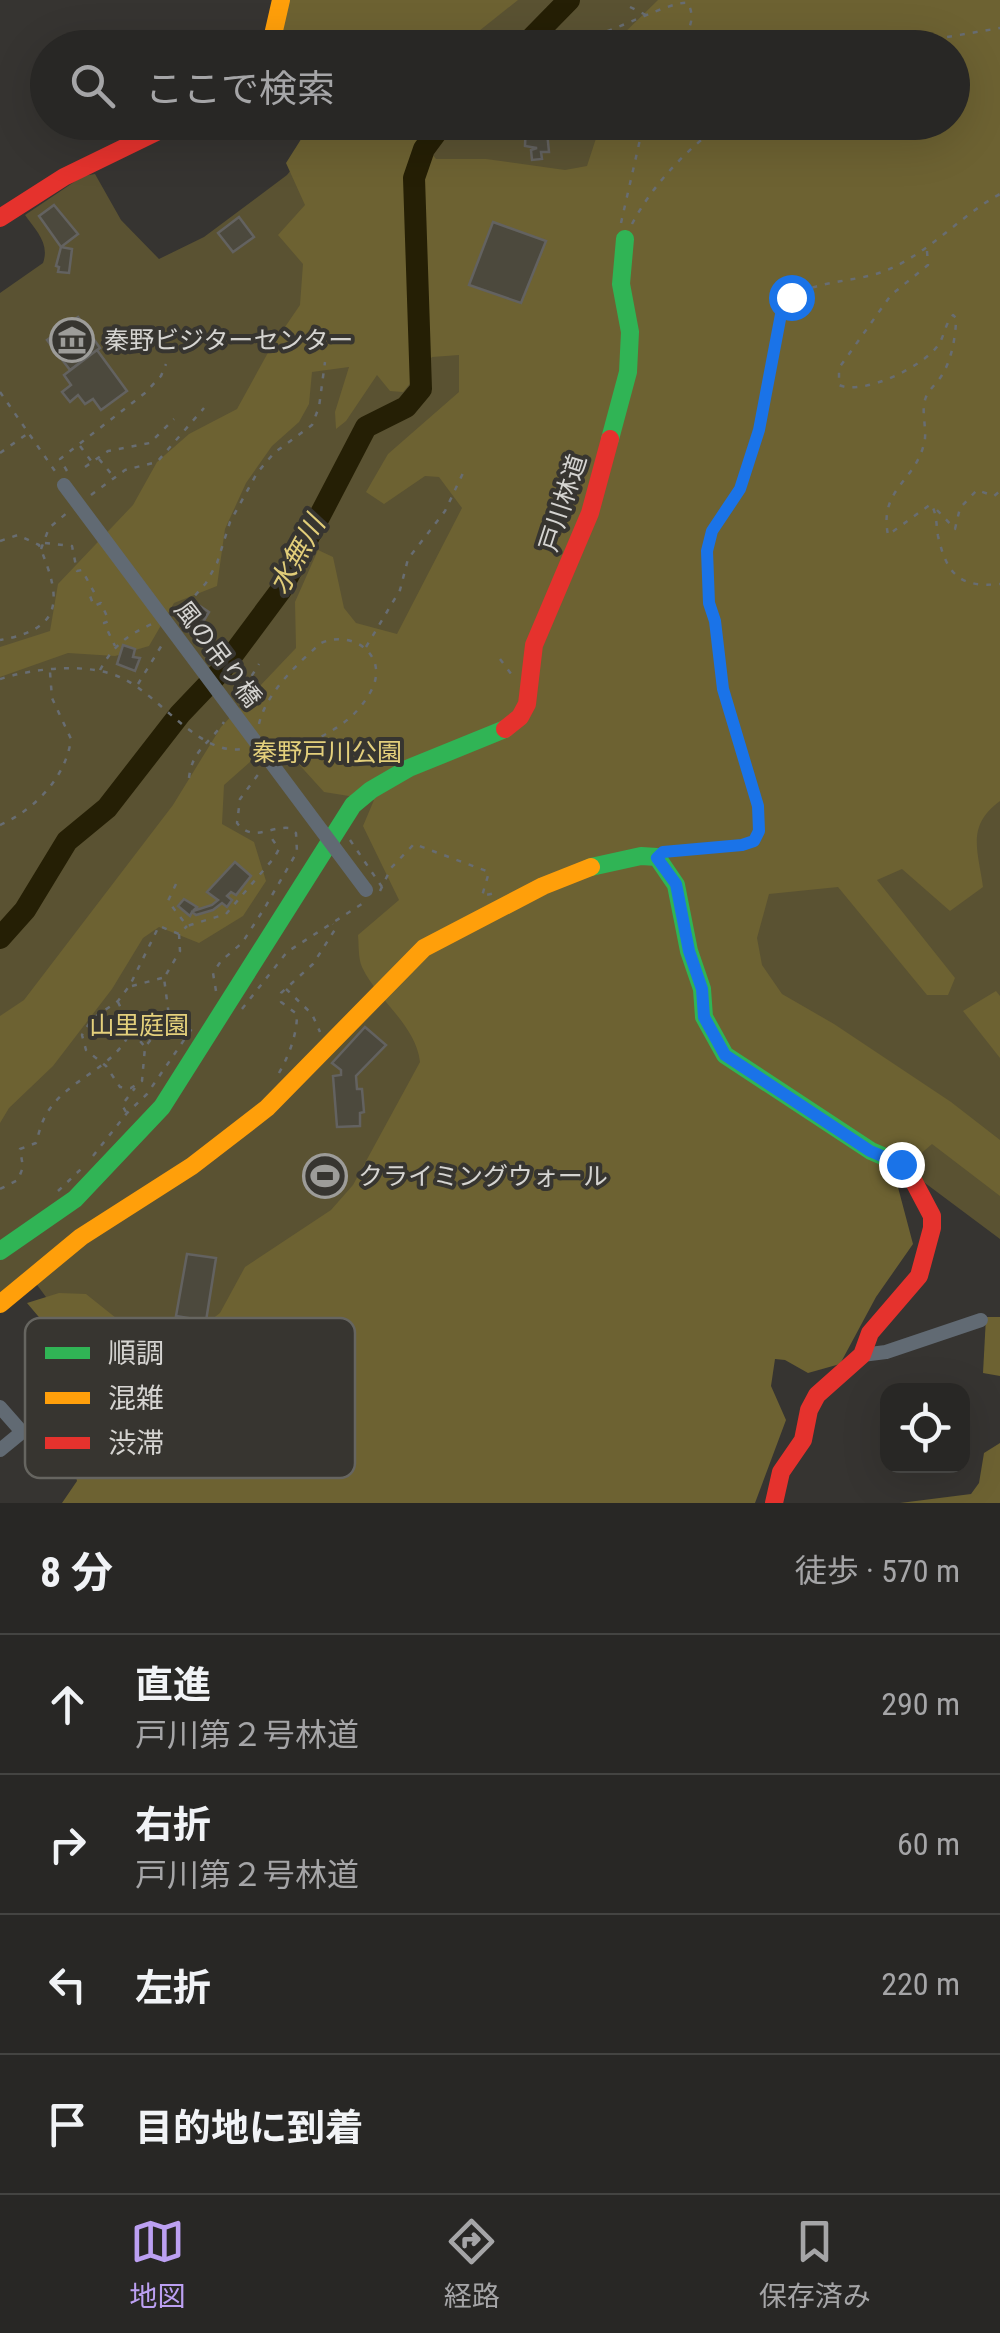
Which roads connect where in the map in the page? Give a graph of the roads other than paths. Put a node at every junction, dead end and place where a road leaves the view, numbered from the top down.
1 (281, 0) edge
2 (274, 30) edge
3 (137, 140) edge
4 (3, 212) edge
5 (624, 241) road end
6 (64, 485) dead end
7 (369, 894) road end
8 (0, 1250) edge
9 (0, 1304) edge
10 (982, 1320) dead end
11 (862, 1356) junction
12 (0, 1407) edge
13 (0, 1450) edge
14 (774, 1503) edge

1 - 2 street
3 - 4 street
5 - 8 street, 戸川林道
6 - 7 street, 風の吊り橋, bridge
9 - 11 street
10 - 11 street
11 - 14 street
12 - 13 street

